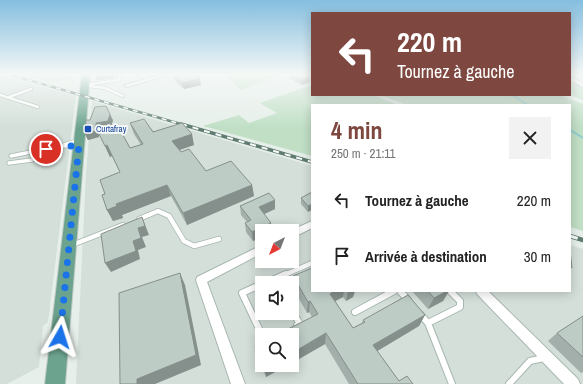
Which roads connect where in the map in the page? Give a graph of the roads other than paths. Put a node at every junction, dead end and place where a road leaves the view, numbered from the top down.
1 (21, 92) edge
2 (84, 92) edge
3 (112, 92) edge
4 (0, 95) edge
5 (123, 96) dead end
6 (9, 97) junction
7 (38, 107) dead end
8 (80, 142) junction
9 (11, 156) dead end
10 (32, 160) dead end
11 (9, 163) dead end
12 (136, 220) edge
13 (129, 223) edge
14 (311, 224) edge
15 (299, 230) edge
16 (219, 239) dead end
17 (69, 245) junction
18 (255, 253) edge
19 (311, 263) edge
20 (285, 276) edge
21 (255, 287) edge
22 (392, 292) edge
23 (401, 292) edge
24 (451, 292) edge
25 (482, 292) edge
26 (355, 312) dead end
27 (298, 320) edge
28 (428, 323) junction
29 (293, 327) edge
30 (259, 328) edge
31 (547, 357) junction
32 (55, 384) edge
33 (238, 384) edge
34 (452, 384) edge
35 (508, 384) edge
36 (574, 384) edge

1 - 6 lane
2 - 8 main road
3 - 5 lane
4 - 6 lane
6 - 7 lane
8 - 9 lane
8 - 17 main road
10 - 11 lane
12 - 16 lane
13 - 17 lane
14 - 15 street
17 - 32 main road
18 - 33 street
19 - 20 lane
21 - 30 lane
22 - 26 lane
23 - 28 lane
24 - 28 lane
25 - 31 street
27 - 29 lane
28 - 34 lane
31 - 35 lane
31 - 36 street

